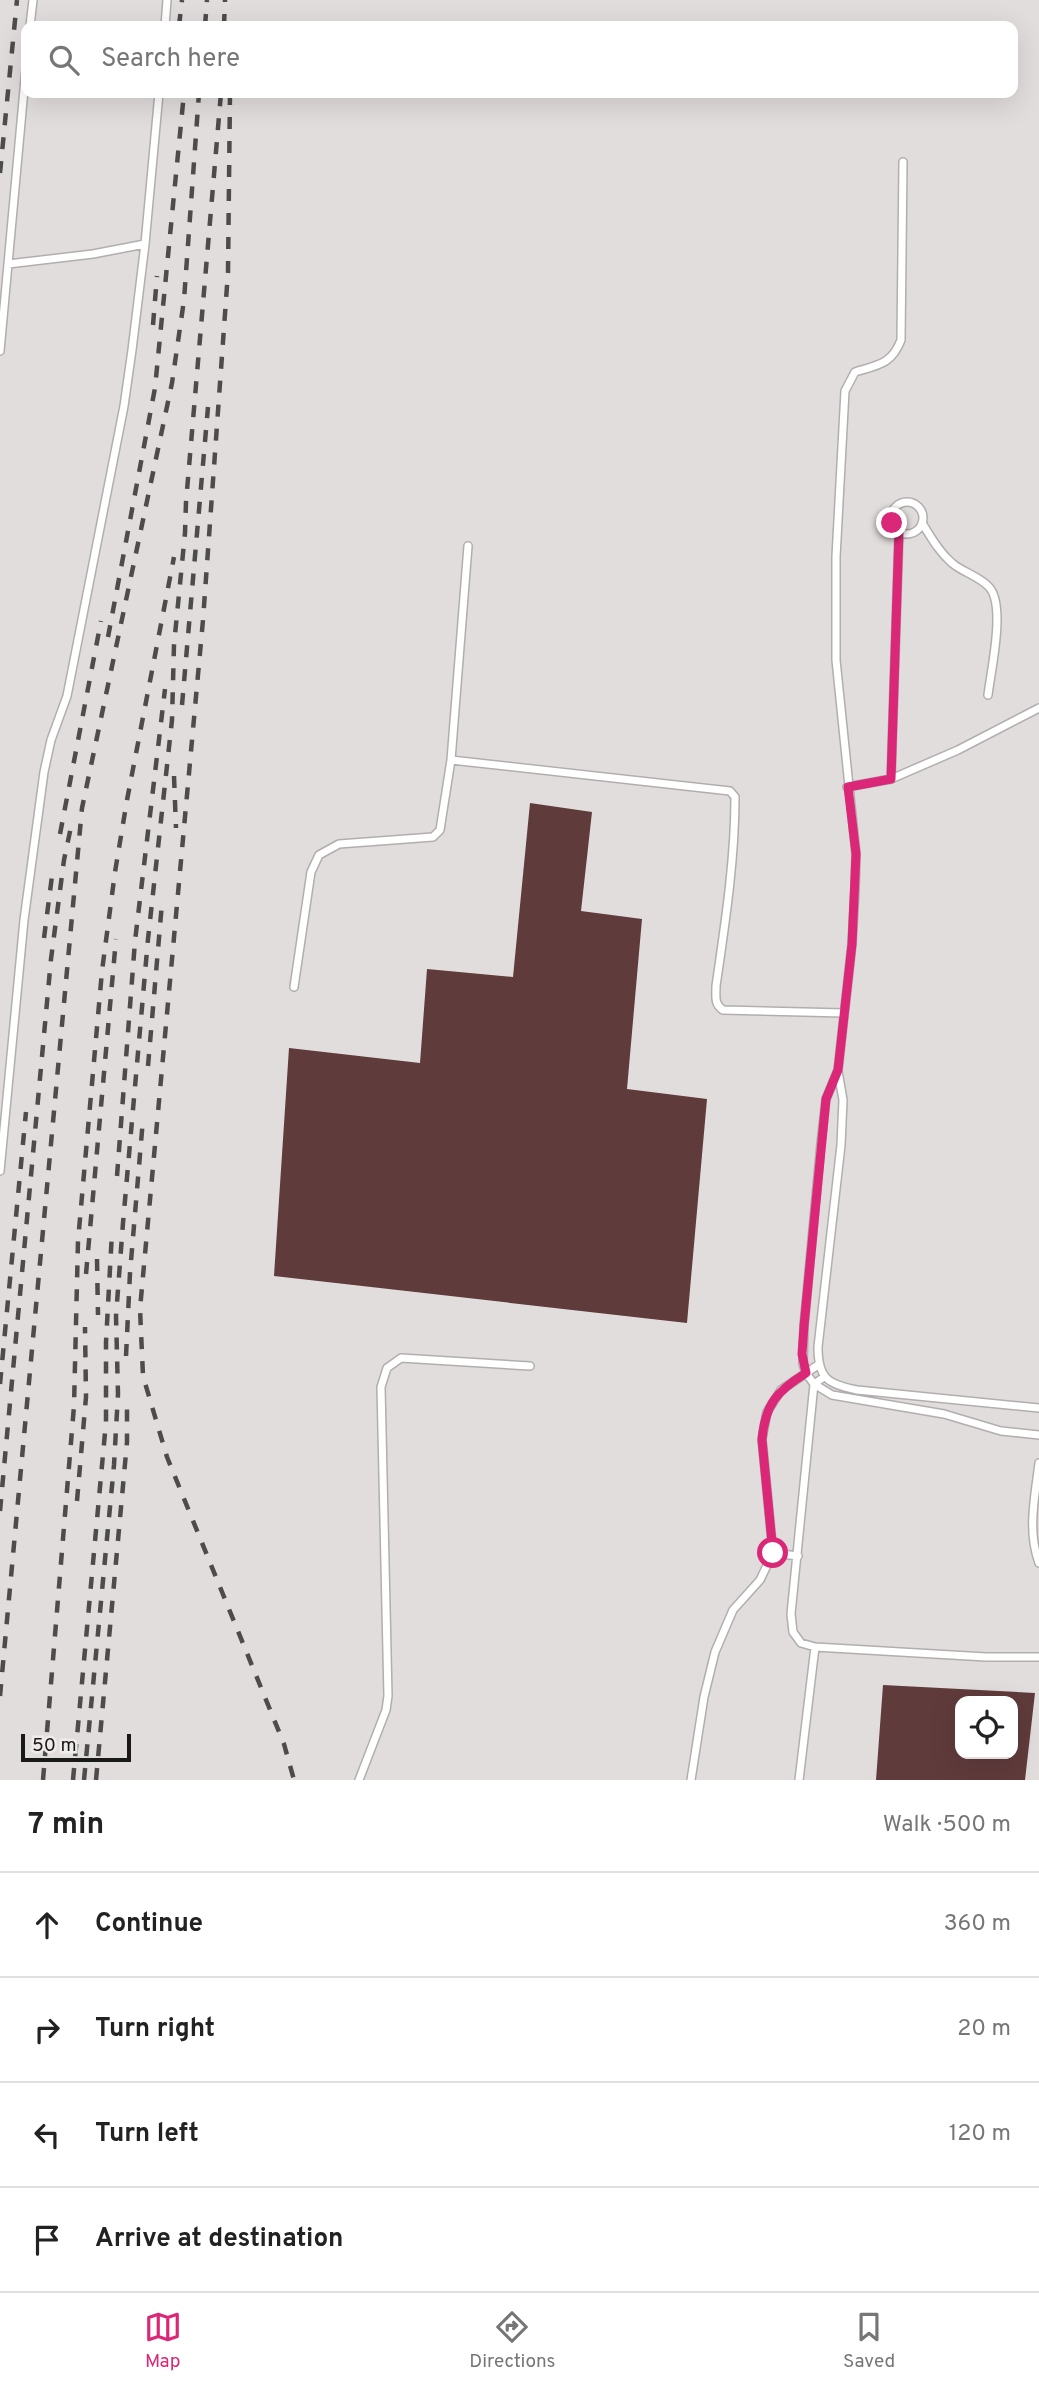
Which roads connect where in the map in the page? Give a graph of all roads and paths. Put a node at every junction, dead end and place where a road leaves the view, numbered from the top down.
1 (33, 0) edge
2 (167, 0) edge
3 (31, 21) edge
4 (165, 21) edge
5 (23, 98) edge
6 (159, 98) edge
7 (903, 162) dead end
8 (145, 244) junction
9 (8, 264) junction
10 (0, 351) edge
11 (922, 523) junction
12 (899, 531) junction
13 (468, 546) dead end
14 (988, 695) dead end
15 (1039, 708) edge
16 (451, 760) junction
17 (891, 779) junction
18 (848, 787) junction
19 (294, 987) dead end
20 (844, 1013) junction
21 (838, 1070) junction
22 (0, 1171) edge
23 (818, 1365) junction
24 (530, 1366) dead end
25 (806, 1373) junction
26 (824, 1377) junction
27 (814, 1384) junction
28 (1039, 1408) edge
29 (1039, 1435) edge
30 (1039, 1463) edge
31 (773, 1553) junction
32 (799, 1556) junction
33 (1039, 1563) edge
34 (815, 1647) junction
35 (1039, 1657) edge
36 (359, 1780) edge
37 (691, 1780) edge
38 (799, 1780) edge

1 - 3 lane
2 - 4 lane
5 - 9 lane
6 - 8 lane
7 - 18 lane
8 - 9 lane
8 - 22 lane
9 - 10 lane
11 - 12 lane
11 - 12 lane
11 - 14 lane
12 - 17 lane
13 - 16 lane
15 - 17 lane
16 - 19 lane
16 - 20 lane
17 - 18 lane
18 - 20 lane
20 - 21 lane
21 - 23 lane
21 - 25 lane
23 - 25 lane
23 - 26 lane
24 - 36 lane
25 - 27 lane
25 - 31 lane
26 - 27 lane
26 - 28 lane
27 - 29 lane
27 - 32 lane
30 - 33 lane
31 - 32 lane
31 - 37 lane
32 - 34 lane
34 - 35 lane
34 - 38 lane

